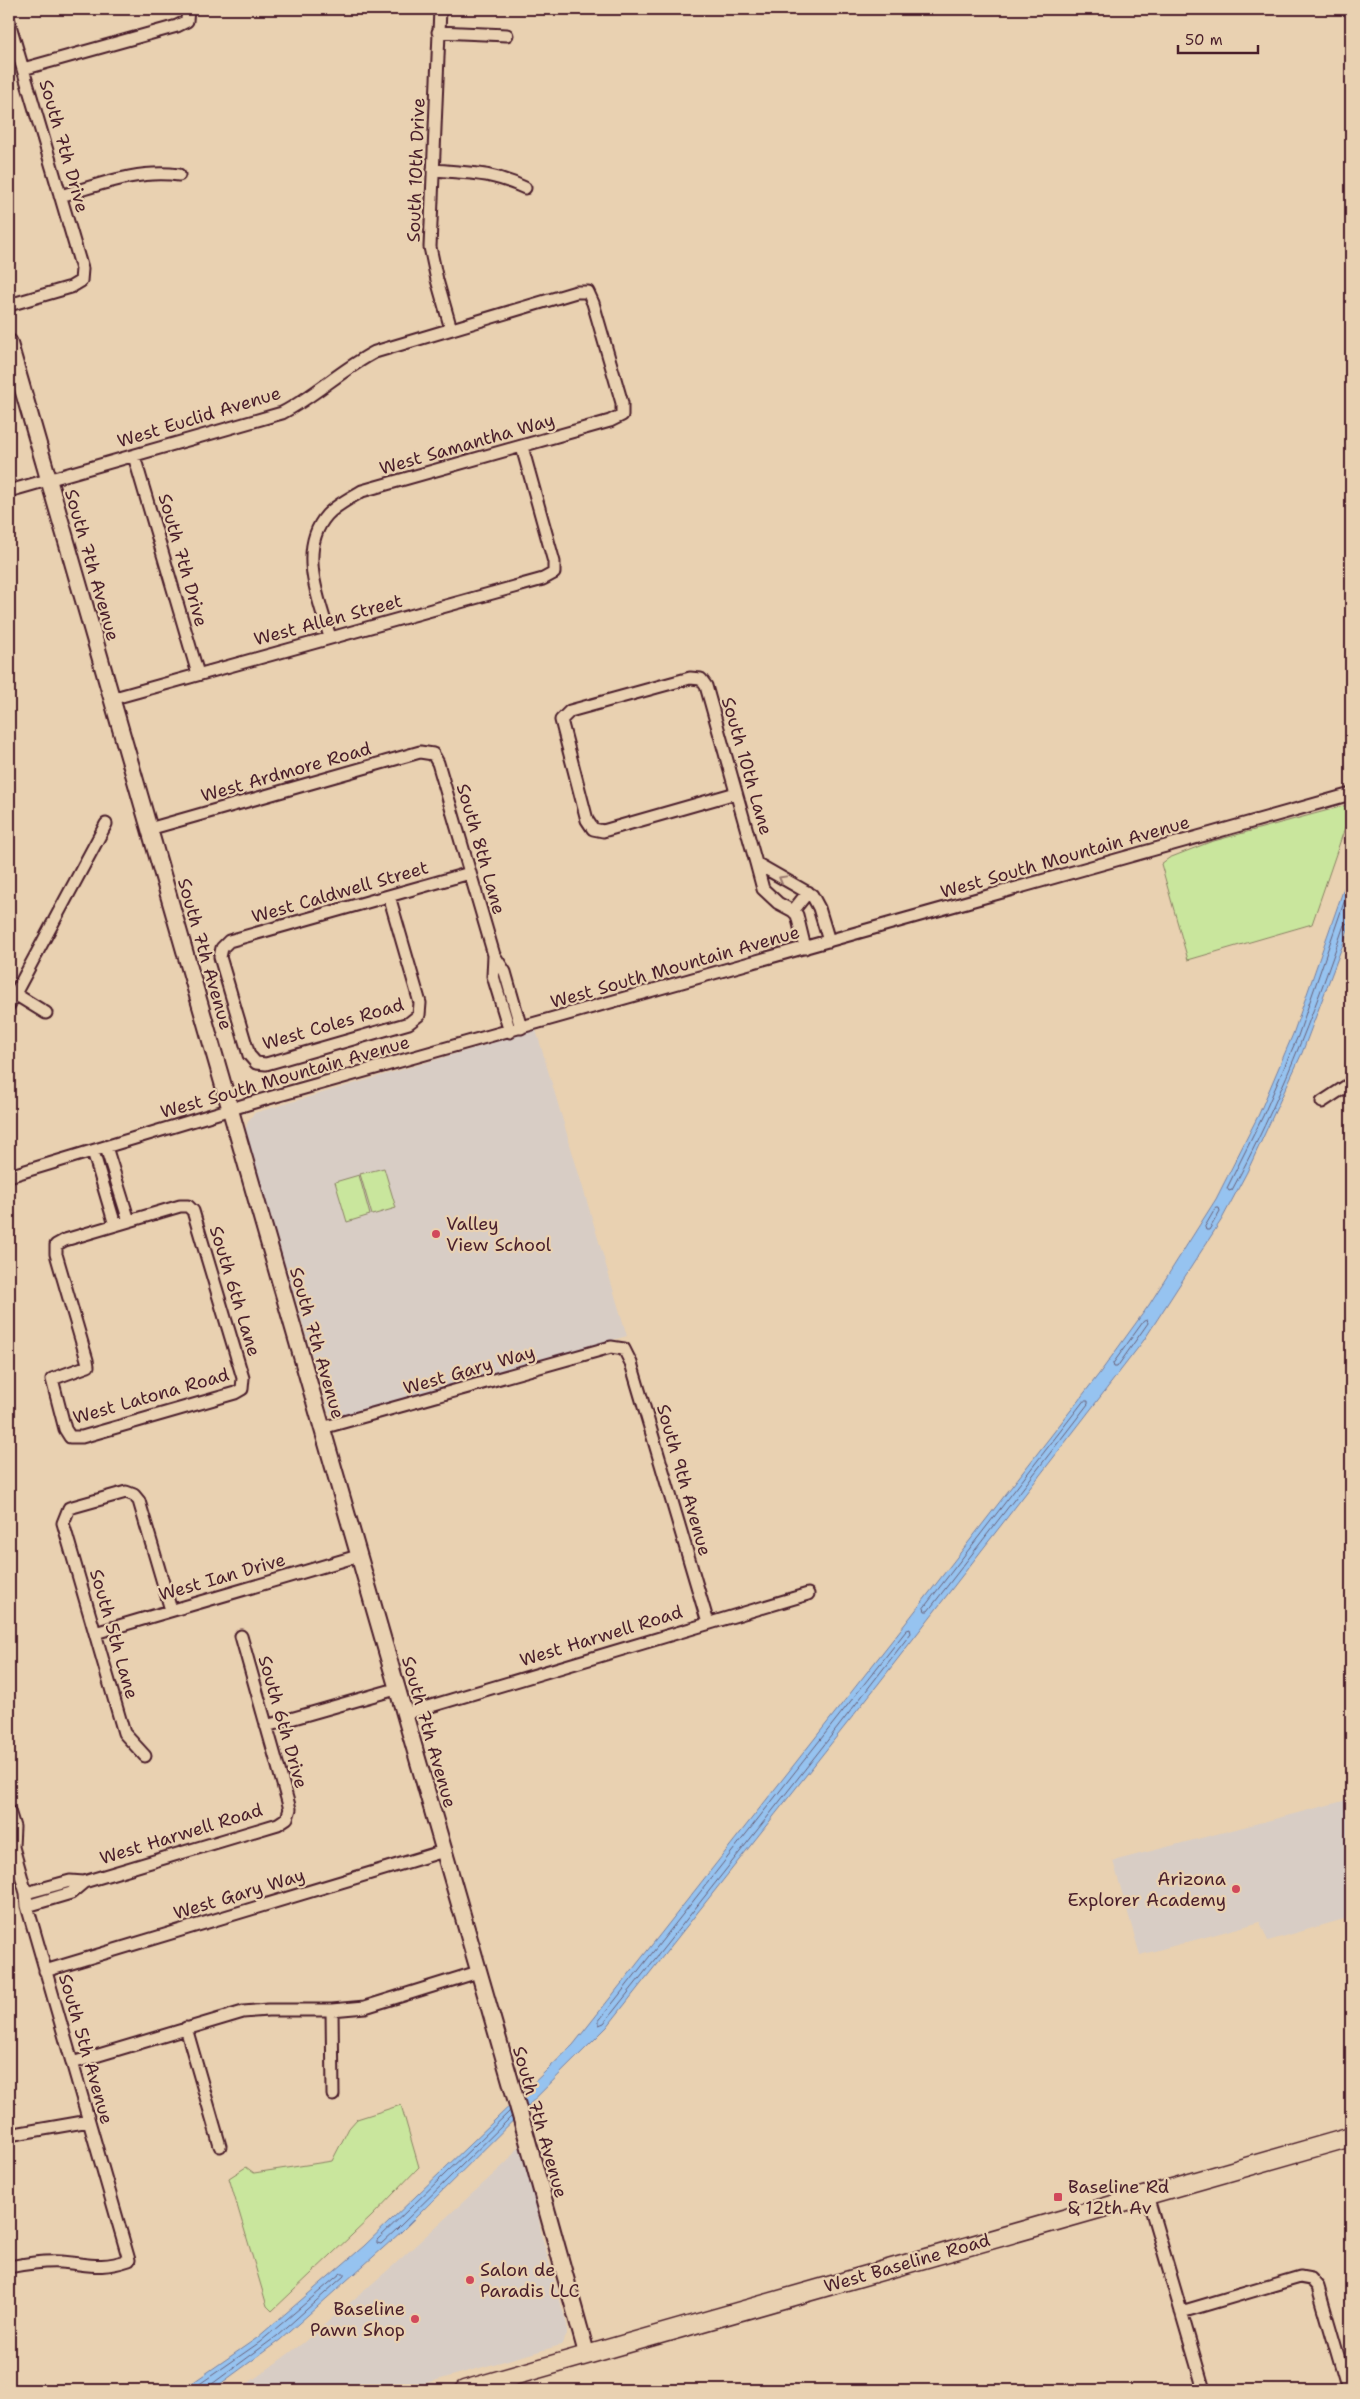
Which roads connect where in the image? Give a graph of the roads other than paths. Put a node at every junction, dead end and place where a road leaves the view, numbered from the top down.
1 (440, 9) edge
2 (187, 15) edge
3 (9, 22) edge
4 (438, 32) junction
5 (508, 35) dead end
6 (23, 69) junction
7 (433, 170) junction
8 (179, 175) dead end
9 (526, 188) dead end
10 (60, 196) junction
11 (9, 305) edge
12 (452, 329) junction
13 (9, 342) edge
14 (622, 415) joint
15 (522, 447) junction
16 (134, 456) junction
17 (48, 479) junction
18 (9, 491) edge
19 (330, 638) junction
20 (198, 674) junction
21 (111, 699) junction
22 (433, 754) joint
23 (736, 793) junction
24 (1351, 794) edge
25 (106, 824) dead end
26 (149, 829) junction
27 (756, 863) junction
28 (470, 873) junction
29 (808, 892) junction
30 (389, 896) junction
31 (793, 911) junction
32 (829, 942) junction
33 (805, 948) junction
34 (15, 994) junction
35 (9, 1005) edge
36 (46, 1013) dead end
37 (515, 1030) junction
38 (256, 1063) joint
39 (1351, 1082) edge
40 (1322, 1102) dead end
41 (231, 1109) junction
42 (106, 1147) junction
43 (93, 1151) junction
44 (9, 1176) edge
45 (120, 1192) junction
46 (106, 1196) junction
47 (129, 1222) junction
48 (115, 1225) junction
49 (624, 1349) joint
50 (242, 1389) joint
51 (322, 1428) junction
52 (358, 1556) junction
53 (808, 1594) dead end
54 (171, 1610) junction
55 (708, 1622) junction
56 (95, 1633) junction
57 (241, 1636) dead end
58 (396, 1689) junction
59 (404, 1714) junction
60 (266, 1726) junction
61 (146, 1756) dead end
62 (9, 1811) edge
63 (287, 1818) joint
64 (10, 1845) edge
65 (444, 1851) junction
66 (84, 1882) junction
67 (54, 1885) junction
68 (26, 1893) junction
69 (58, 1897) junction
70 (27, 1906) junction
71 (45, 1971) junction
72 (478, 1972) junction
73 (332, 2010) junction
74 (186, 2028) junction
75 (72, 2063) junction
76 (333, 2095) dead end
77 (89, 2121) junction
78 (9, 2135) edge
79 (1351, 2137) edge
80 (220, 2146) dead end
81 (1147, 2195) junction
82 (9, 2267) edge
83 (1181, 2312) junction
84 (587, 2355) junction
85 (464, 2390) edge
86 (1204, 2390) edge
87 (1348, 2390) edge

1 - 4 street, South 10th Drive
2 - 6 street
3 - 6 street, South 7th Drive
4 - 5 street
4 - 7 street, South 10th Drive
6 - 10 street, South 7th Drive
7 - 9 street
7 - 12 street, South 10th Drive
8 - 10 street
10 - 11 street, South 7th Drive
12 - 14 street, West Euclid Avenue
12 - 16 street, West Euclid Avenue
13 - 17 street, South 7th Avenue
14 - 15 street, West Samantha Way
15 - 19 street, West Samantha Way
15 - 19 street, West Allen Street
16 - 17 street, West Euclid Avenue
16 - 20 street, South 7th Drive
17 - 18 street, West Euclid Avenue
17 - 21 street, South 7th Avenue
19 - 20 street, West Allen Street
20 - 21 street, West Allen Street
21 - 26 street, South 7th Avenue
22 - 26 street, West Ardmore Road
22 - 28 street, South 8th Lane
23 - 23 street, South 10th Lane
23 - 27 street, South 10th Lane
24 - 32 street, West South Mountain Avenue
25 - 34 street
26 - 41 street, South 7th Avenue
29 -> 27 street, South 10th Lane
27 - 31 street, South 10th Lane
28 - 30 street, West Caldwell Street
28 - 37 street, South 8th Lane
29 - 31 street
29 - 32 street
30 - 38 street, West Coles Road
30 - 38 street, West Caldwell Street
31 - 33 street
32 - 33 street, West South Mountain Avenue
33 - 37 street, West South Mountain Avenue
34 - 35 street
34 - 36 street
37 - 41 street, West South Mountain Avenue
39 - 40 street
41 - 42 street, West South Mountain Avenue
41 - 51 street, South 7th Avenue
42 - 43 street, West South Mountain Avenue
42 - 45 street
43 - 44 street, West South Mountain Avenue
43 - 46 street
45 - 46 street
45 - 47 street
46 - 48 street
47 - 48 street
47 - 50 street, South 6th Lane
48 - 50 street, West Latona Road
49 - 51 street, West Gary Way
49 - 55 street, South 9th Avenue
51 - 52 street, South 7th Avenue
52 - 54 street, West Ian Drive
52 - 58 street, South 7th Avenue
53 - 55 street, West Harwell Road
54 - 56 street, West Ian Drive
54 - 56 street, South 5th Lane
55 - 59 street, West Harwell Road
56 - 61 street, South 5th Lane
57 - 60 street, South 6th Drive
58 - 59 street, South 7th Avenue
58 - 60 street
59 - 65 street, South 7th Avenue
60 - 63 street, South 6th Drive
62 - 64 street, South 5th Avenue
63 - 66 street, West Harwell Road
64 - 68 street, South 5th Avenue
65 - 71 street, West Gary Way
65 - 72 street, South 7th Avenue
66 - 67 street, West Harwell Road
66 - 69 street, West Harwell Road
67 - 68 street, West Harwell Road
67 - 69 street
68 - 70 street, South 5th Avenue
69 - 70 street, West Harwell Road
70 - 71 street, South 5th Avenue
71 - 75 street, South 5th Avenue
72 - 73 street
72 - 84 street, South 7th Avenue
73 - 74 street
73 - 76 street
74 - 75 street
74 - 80 street
75 - 77 street, South 5th Avenue
77 - 78 street
77 - 82 street, South 5th Avenue
79 - 81 main road, West Baseline Road
81 - 83 street
81 - 84 main road, West Baseline Road
83 - 86 street
83 - 87 street
84 - 85 main road, West Baseline Road

